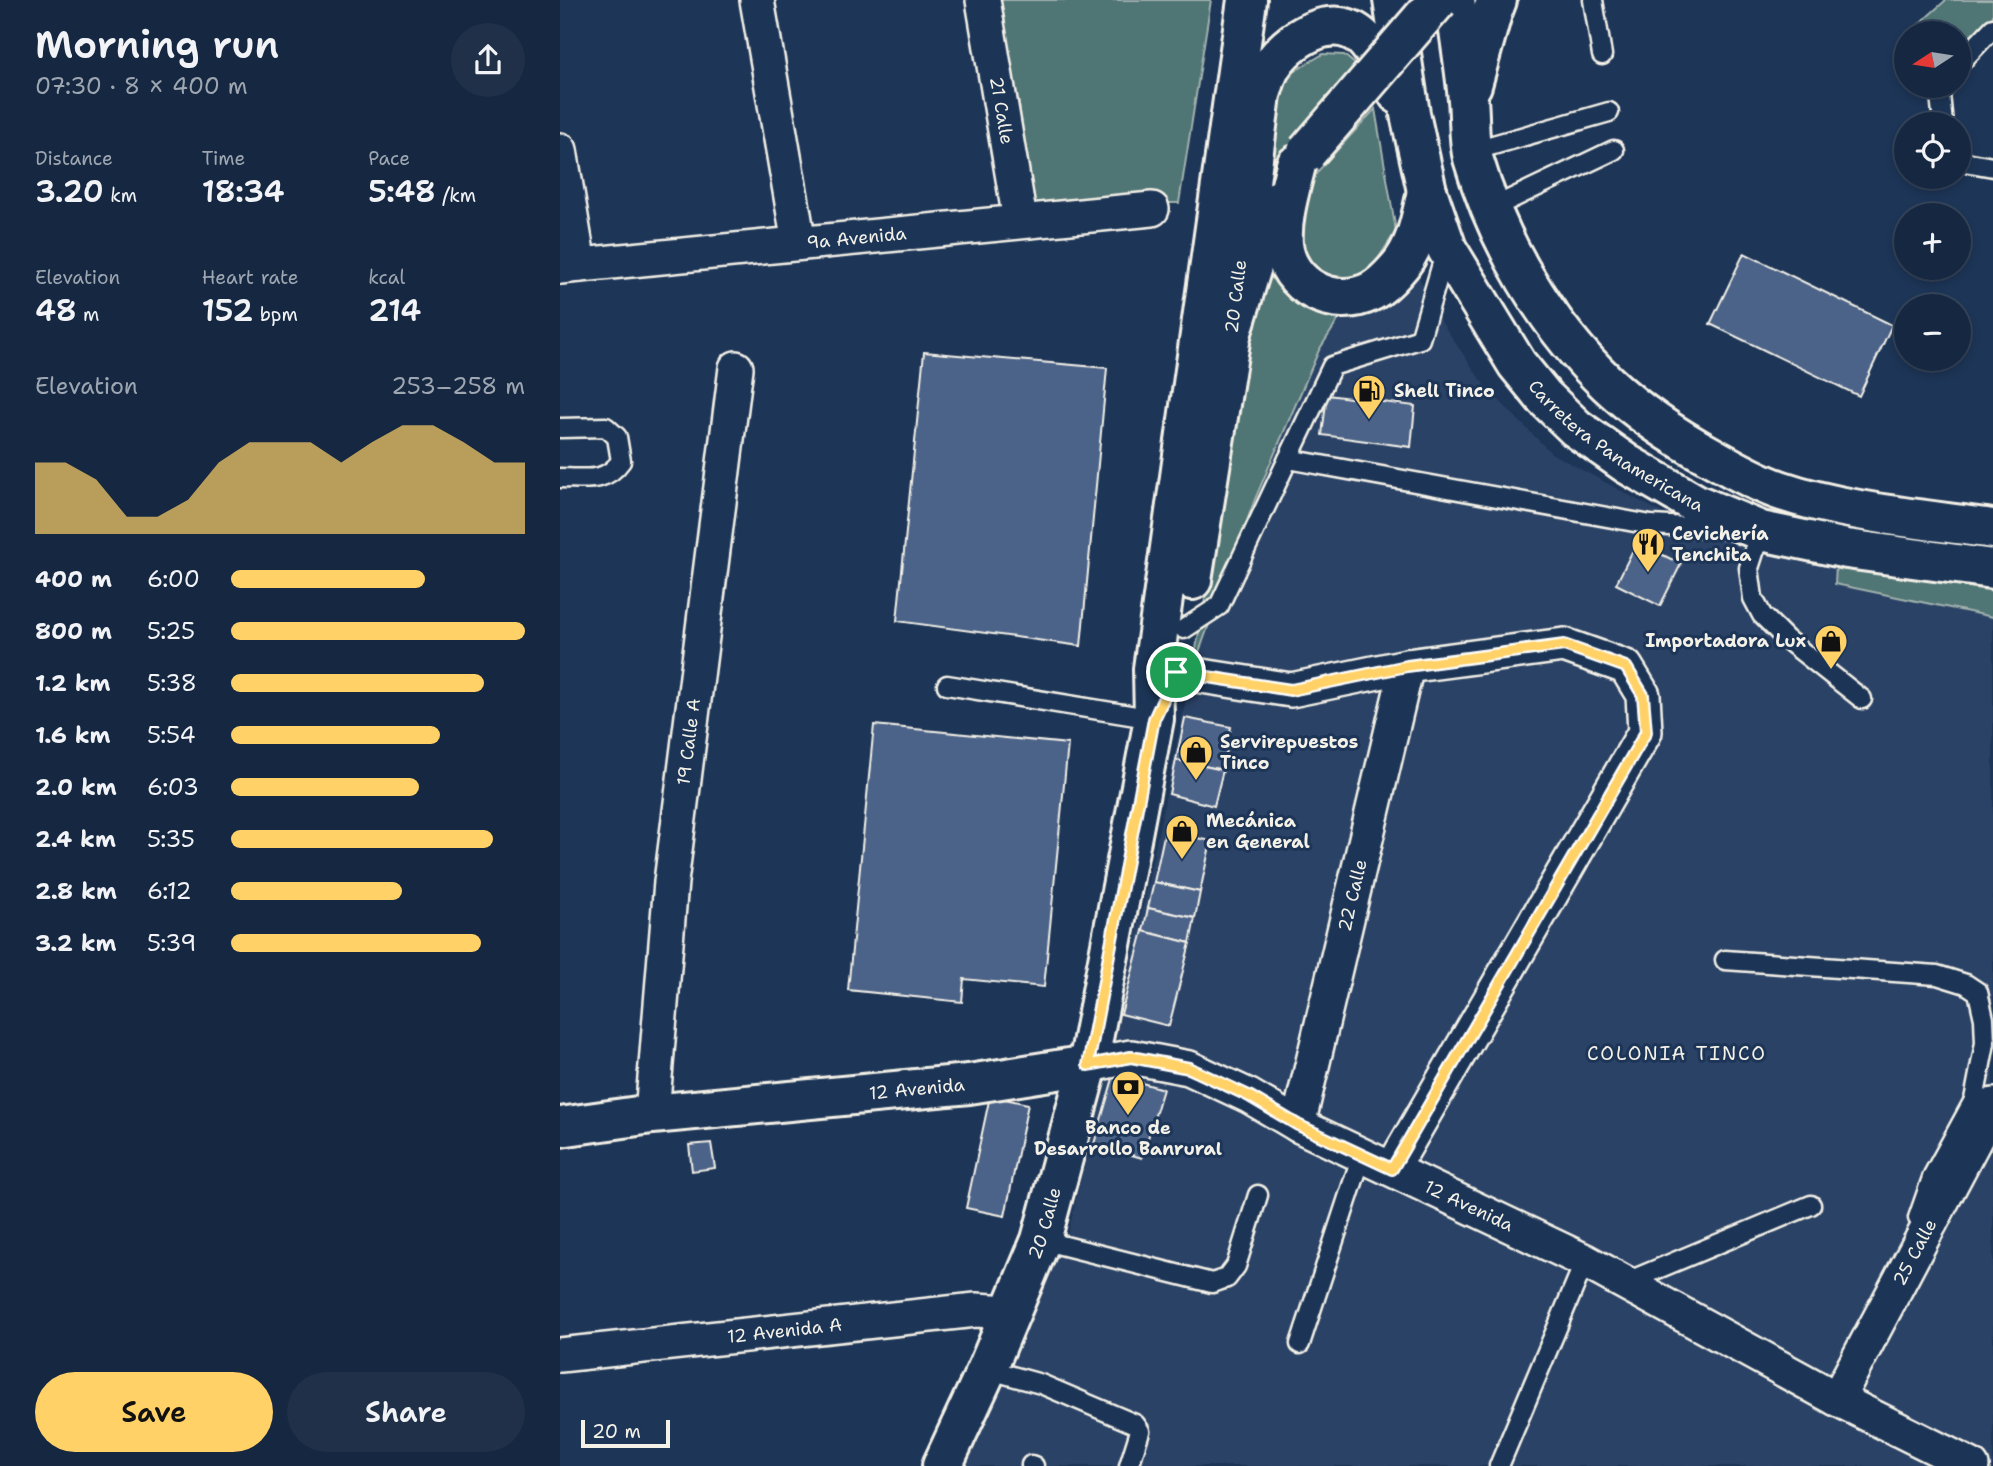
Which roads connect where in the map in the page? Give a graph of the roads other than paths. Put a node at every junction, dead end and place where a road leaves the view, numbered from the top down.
1 (757, 0) edge
2 (983, 0) edge
3 (1247, 0) edge
4 (1393, 0) edge
5 (1438, 0) edge
6 (1455, 0) edge
7 (1497, 0) edge
8 (1593, 0) edge
9 (1993, 28) edge
10 (1971, 51) edge
11 (1602, 55) dead end
12 (1468, 100) junction
13 (1609, 112) dead end
14 (1410, 114) junction
15 (560, 150) edge
16 (1614, 150) dead end
17 (1472, 151) junction
18 (1301, 158) junction
19 (1971, 163) edge
20 (1993, 167) edge
21 (1427, 191) junction
22 (1492, 208) junction
23 (1152, 209) dead end
24 (1020, 220) junction
25 (799, 243) junction
26 (1447, 249) junction
27 (569, 266) edge
28 (1231, 335) junction
29 (736, 368) dead end
30 (560, 428) edge
31 (1288, 459) junction
32 (560, 478) edge
33 (1993, 529) edge
34 (1761, 530) junction
35 (1993, 569) edge
36 (1184, 629) junction
37 (1407, 666) junction
38 (1176, 672) junction
39 (947, 685) dead end
40 (1862, 699) dead end
41 (1154, 719) junction
42 (1725, 960) dead end
43 (1088, 1065) junction
44 (1993, 1105) edge
45 (652, 1114) junction
46 (1298, 1125) junction
47 (560, 1126) edge
48 (1362, 1155) junction
49 (1392, 1169) junction
50 (1258, 1195) dead end
51 (1811, 1205) dead end
52 (1041, 1240) junction
53 (1913, 1259) junction
54 (1585, 1261) junction
55 (1624, 1283) junction
56 (1010, 1312) junction
57 (1300, 1344) dead end
58 (560, 1355) edge
59 (987, 1369) junction
60 (1837, 1399) junction
61 (942, 1466) edge
62 (1129, 1466) edge
63 (1499, 1466) edge
64 (1972, 1466) edge

1 - 25 street
2 - 24 street, 21 Calle
3 - 41 main road, 20 Calle
4 - 14 main road
5 - 18 main road, bridge
6 - 12 main road
7 - 12 main road
8 - 11 lane
9 - 10 lane
12 - 17 main road
13 - 17 lane
14 - 21 main road, Carretera Panamericana
14 - 28 main road, 20 Calle
15 - 27 street
16 - 22 lane
17 - 22 main road
18 - 21 main road
18 - 28 main road
19 - 20 lane
21 - 26 main road, Carretera Panamericana
22 - 33 main road
23 - 24 street, 9a Avenida
24 - 25 street, 9a Avenida
25 - 27 street, 9a Avenida
26 - 31 lane
26 - 34 main road, Carretera Panamericana
28 - 36 main road, 20 Calle
29 - 45 street, 19 Calle A
30 - 32 lane
31 - 34 lane
31 - 36 lane
34 - 35 main road, Carretera Panamericana
34 - 40 lane
36 - 38 main road, 20 Calle
37 - 38 street
37 - 46 street, 22 Calle
37 - 49 street
38 - 41 main road, 20 Calle
39 - 41 lane
41 - 43 main road, 20 Calle
42 - 53 lane
43 - 45 main road, 12 Avenida
43 - 46 street, 12 Avenida
43 - 52 main road, 20 Calle
44 - 53 street, 25 Calle
45 - 47 main road, 12 Avenida
46 - 48 street, 12 Avenida
48 - 49 street, 12 Avenida
48 - 57 lane
49 - 54 street, 12 Avenida
50 - 52 lane
51 - 55 lane
52 - 56 main road, 20 Calle
53 - 60 street, 25 Calle
54 - 55 street, 12 Avenida
54 - 63 lane
55 - 60 street, 12 Avenida
56 - 58 street, 12 Avenida A
56 - 59 main road, 20 Calle
59 - 61 main road, 20 Calle
59 - 62 lane
60 - 64 street, 12 Avenida

